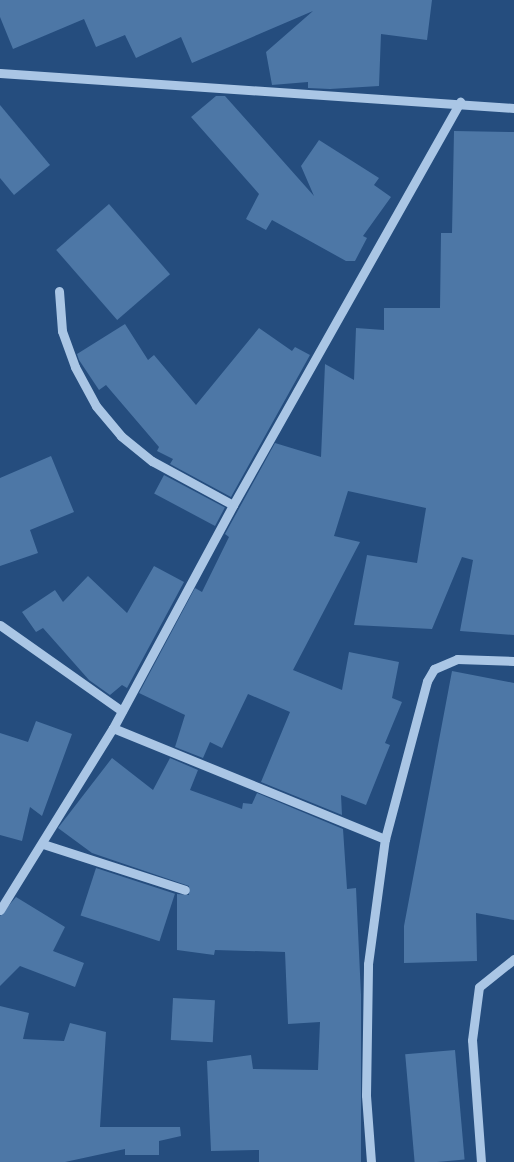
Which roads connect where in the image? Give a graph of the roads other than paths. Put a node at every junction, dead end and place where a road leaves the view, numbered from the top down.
1 (0, 73) edge
2 (460, 102) junction
3 (514, 108) edge
4 (59, 291) dead end
5 (233, 504) junction
6 (0, 625) edge
7 (514, 661) edge
8 (122, 711) junction
9 (113, 728) junction
10 (386, 839) junction
11 (43, 844) junction
12 (185, 890) dead end
13 (0, 910) edge
14 (514, 959) edge
15 (371, 1162) edge
16 (480, 1162) edge

1 - 2 street
2 - 3 street
2 - 5 street
4 - 5 street
5 - 8 street
6 - 8 street
7 - 10 street
8 - 9 street
9 - 10 street
9 - 11 street
10 - 15 street
11 - 12 street
11 - 13 street
14 - 16 street

